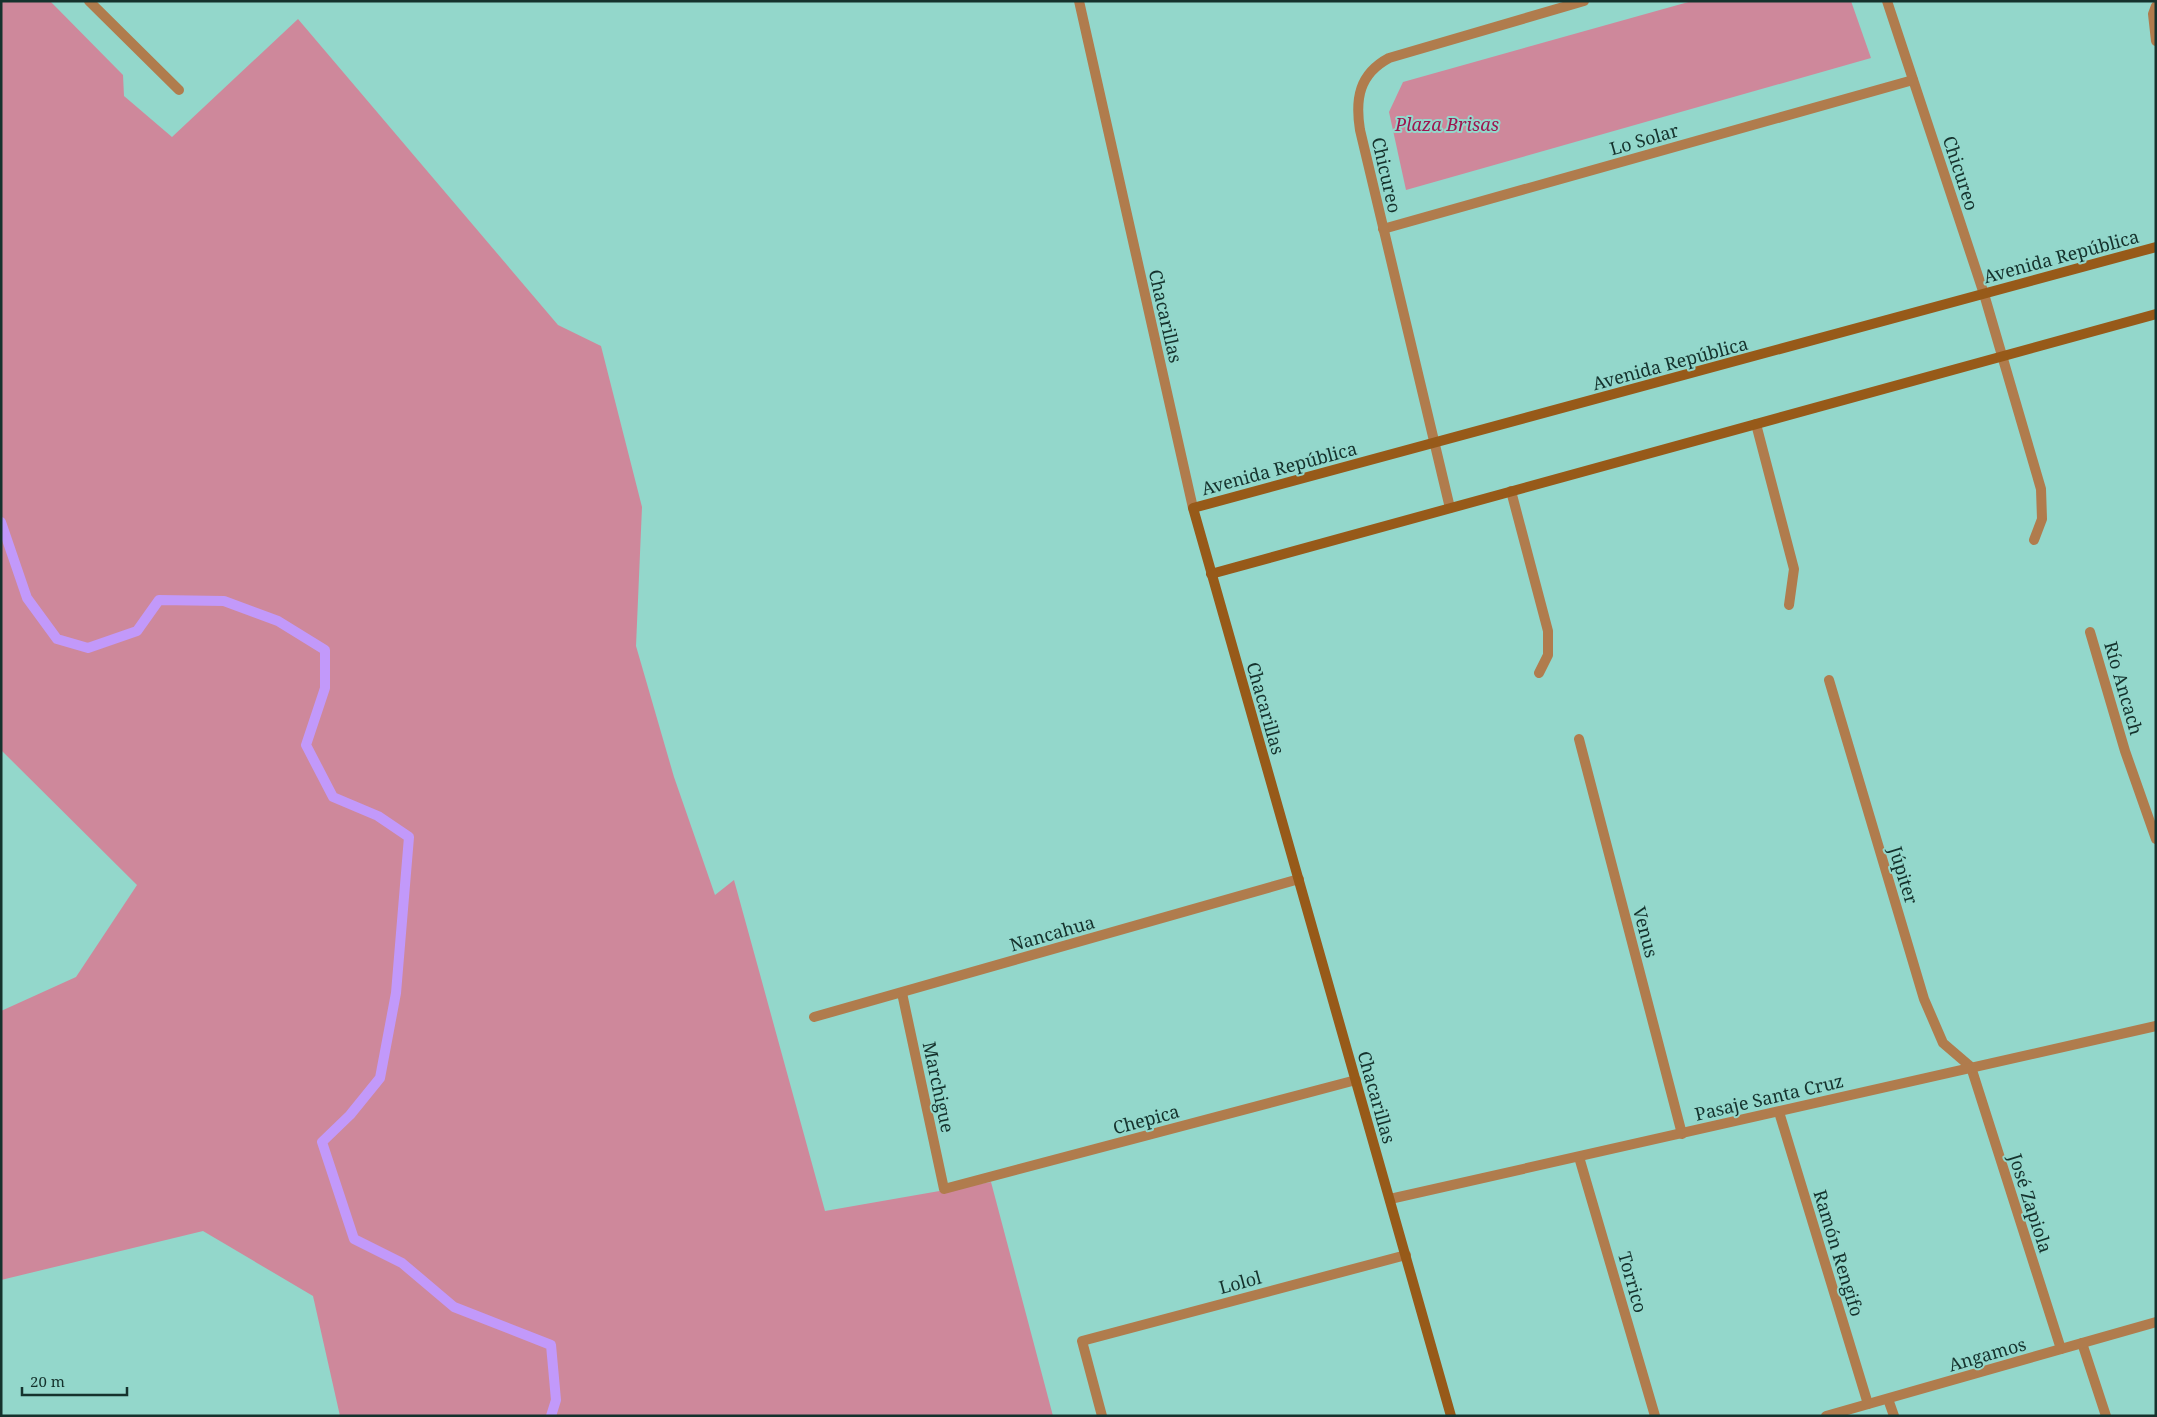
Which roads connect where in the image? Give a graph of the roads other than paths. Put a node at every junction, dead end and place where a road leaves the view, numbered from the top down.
1 (89, 1) edge
2 (1079, 1) edge
3 (1584, 1) edge
4 (1887, 1) edge
5 (2156, 6) edge
6 (2156, 41) edge
7 (1913, 80) junction
8 (179, 90) dead end
9 (1383, 229) junction
10 (2156, 247) edge
11 (1984, 294) junction
12 (2156, 314) edge
13 (2003, 356) junction
14 (1756, 424) junction
15 (1434, 444) junction
16 (1511, 491) junction
17 (1193, 508) junction
18 (1450, 508) junction
19 (2034, 540) dead end
20 (1212, 574) junction
21 (1789, 605) dead end
22 (2090, 632) dead end
23 (1539, 674) dead end
24 (1829, 680) dead end
25 (1579, 739) dead end
26 (2156, 839) edge
27 (1299, 880) junction
28 (902, 993) junction
29 (814, 1017) dead end
30 (2156, 1026) edge
31 (1971, 1067) junction
32 (1356, 1080) junction
33 (1779, 1112) junction
34 (1682, 1134) junction
35 (1579, 1157) junction
36 (944, 1189) joint
37 (1390, 1198) junction
38 (1406, 1255) junction
39 (2156, 1322) edge
40 (2082, 1343) junction
41 (2061, 1349) junction
42 (1888, 1398) junction
43 (1868, 1404) junction
44 (1102, 1416) edge
45 (1451, 1416) edge
46 (1656, 1416) edge
47 (1826, 1416) edge
48 (1894, 1416) edge
49 (2106, 1416) edge

1 - 8 street
2 - 17 street, Chacarillas
3 - 9 street, Chicureo
4 - 7 street, Chicureo
5 - 6 street
7 - 9 street, Lo Solar
7 - 11 street, Chicureo
9 - 15 street, Chicureo
10 - 11 street, Avenida República
11 - 13 street, Chicureo
11 - 15 street, Avenida República
12 - 13 street
13 - 14 street
13 - 19 street, Chicureo
14 - 16 street
14 - 21 street
15 - 17 street, Avenida República
15 - 18 street, Chicureo
16 - 18 street
16 - 23 street
17 - 20 street, Chacarillas
18 - 20 street
20 - 27 street, Chacarillas
22 - 26 street, Río Ancach
24 - 31 street, Júpiter
25 - 34 street, Venus
27 - 28 street, Nancahua
27 - 32 street, Chacarillas
28 - 29 street, Nancahua
28 - 36 street, Marchigue
30 - 31 street, Pasaje Santa Cruz
31 - 33 street, Pasaje Santa Cruz
31 - 41 street, José Zapiola
32 - 36 street, Chepica
32 - 37 street, Chacarillas
33 - 34 street, Pasaje Santa Cruz
33 - 43 street, Ramón Rengifo
34 - 35 street, Pasaje Santa Cruz
35 - 37 street, Pasaje Santa Cruz
35 - 46 street, Torrico
37 - 38 street, Chacarillas
38 - 44 street, Lolol
38 - 45 street, Chacarillas
39 - 40 street, Angamos
40 - 41 street, Angamos
40 - 49 street
41 - 42 street, Angamos
42 - 43 street, Angamos
42 - 48 street
43 - 47 street, Angamos

